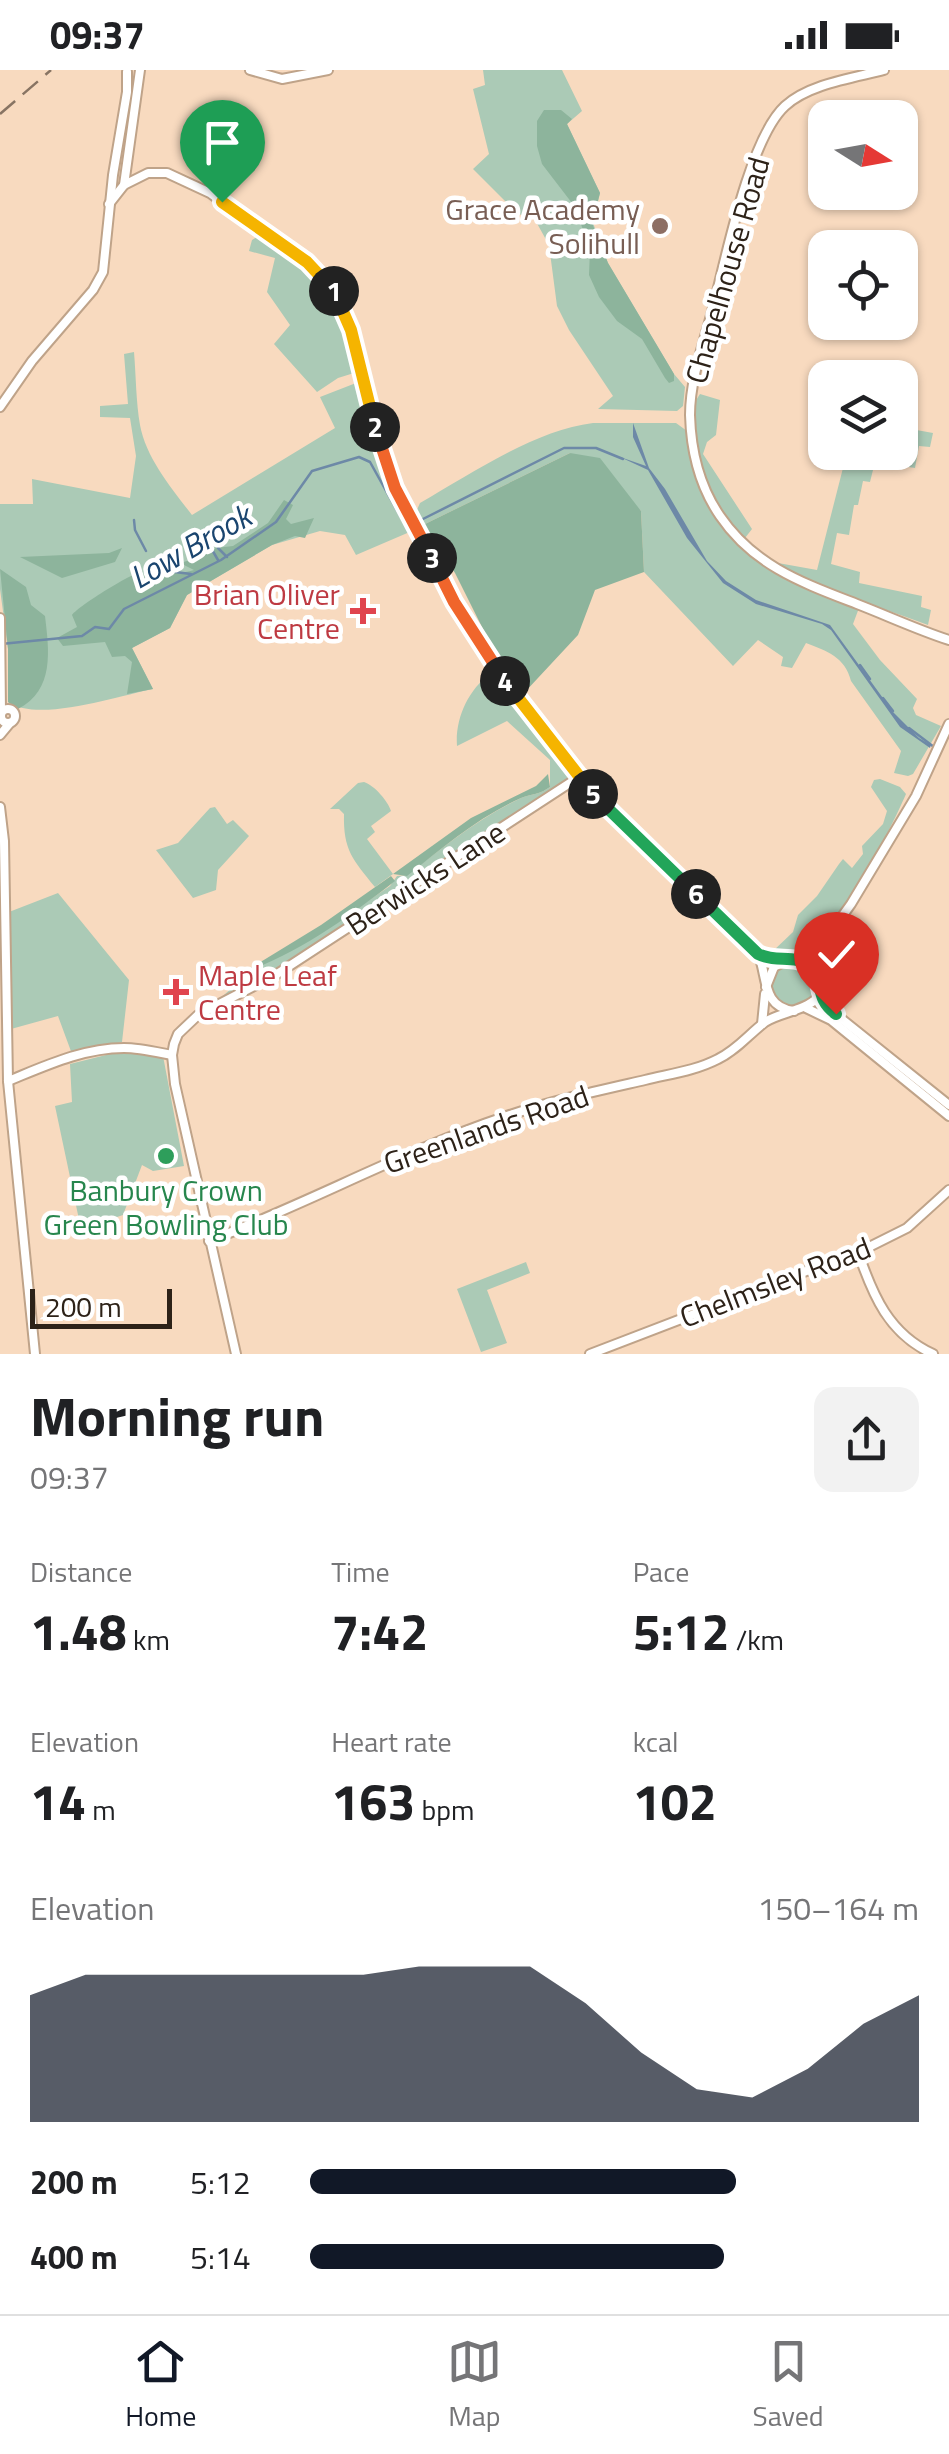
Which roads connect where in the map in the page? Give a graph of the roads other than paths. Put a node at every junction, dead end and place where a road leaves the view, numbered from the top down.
1 (140, 70) edge
2 (250, 70) edge
3 (328, 70) edge
4 (884, 70) edge
5 (126, 71) edge
6 (126, 173) junction
7 (143, 176) junction
8 (113, 178) junction
9 (123, 185) junction
10 (109, 204) junction
11 (0, 406) edge
12 (0, 618) edge
13 (2, 630) edge
14 (949, 640) edge
15 (4, 717) edge
16 (949, 724) edge
17 (0, 736) edge
18 (579, 777) junction
19 (0, 807) edge
20 (824, 940) junction
21 (758, 954) junction
22 (790, 959) junction
23 (812, 966) junction
24 (766, 988) junction
25 (818, 993) junction
26 (806, 1008) junction
27 (796, 1011) junction
28 (762, 1024) junction
29 (172, 1055) junction
30 (8, 1081) junction
31 (949, 1105) edge
32 (949, 1116) edge
33 (949, 1190) edge
34 (210, 1242) junction
35 (858, 1252) junction
36 (594, 1353) edge
37 (35, 1354) edge
38 (236, 1354) edge
39 (933, 1354) edge

1 - 5 street
1 - 6 street
2 - 3 street
4 - 14 street, Chapelhouse Road
5 - 8 street
6 - 7 street
6 - 8 street
6 - 9 street
7 - 9 street
7 - 18 street
8 - 9 street
8 - 10 street
9 - 10 street
10 - 11 street
12 - 13 street
13 - 15 street
15 - 17 street
16 - 20 street
18 - 21 street
18 - 29 street, Berwicks Lane
19 - 30 street
20 - 22 street
20 - 23 street
21 - 22 street
21 - 24 street
22 - 23 street
22 - 24 street
23 - 25 street
24 - 27 street
24 - 28 street
25 - 26 street
25 - 31 street
26 - 27 street
26 - 32 street
27 - 28 street, Greenlands Road
28 - 34 street, Greenlands Road
29 - 30 street
29 - 34 street
30 - 37 street
33 - 35 street, Chelmsley Road
34 - 38 street
35 - 36 street, Chelmsley Road
35 - 39 street

